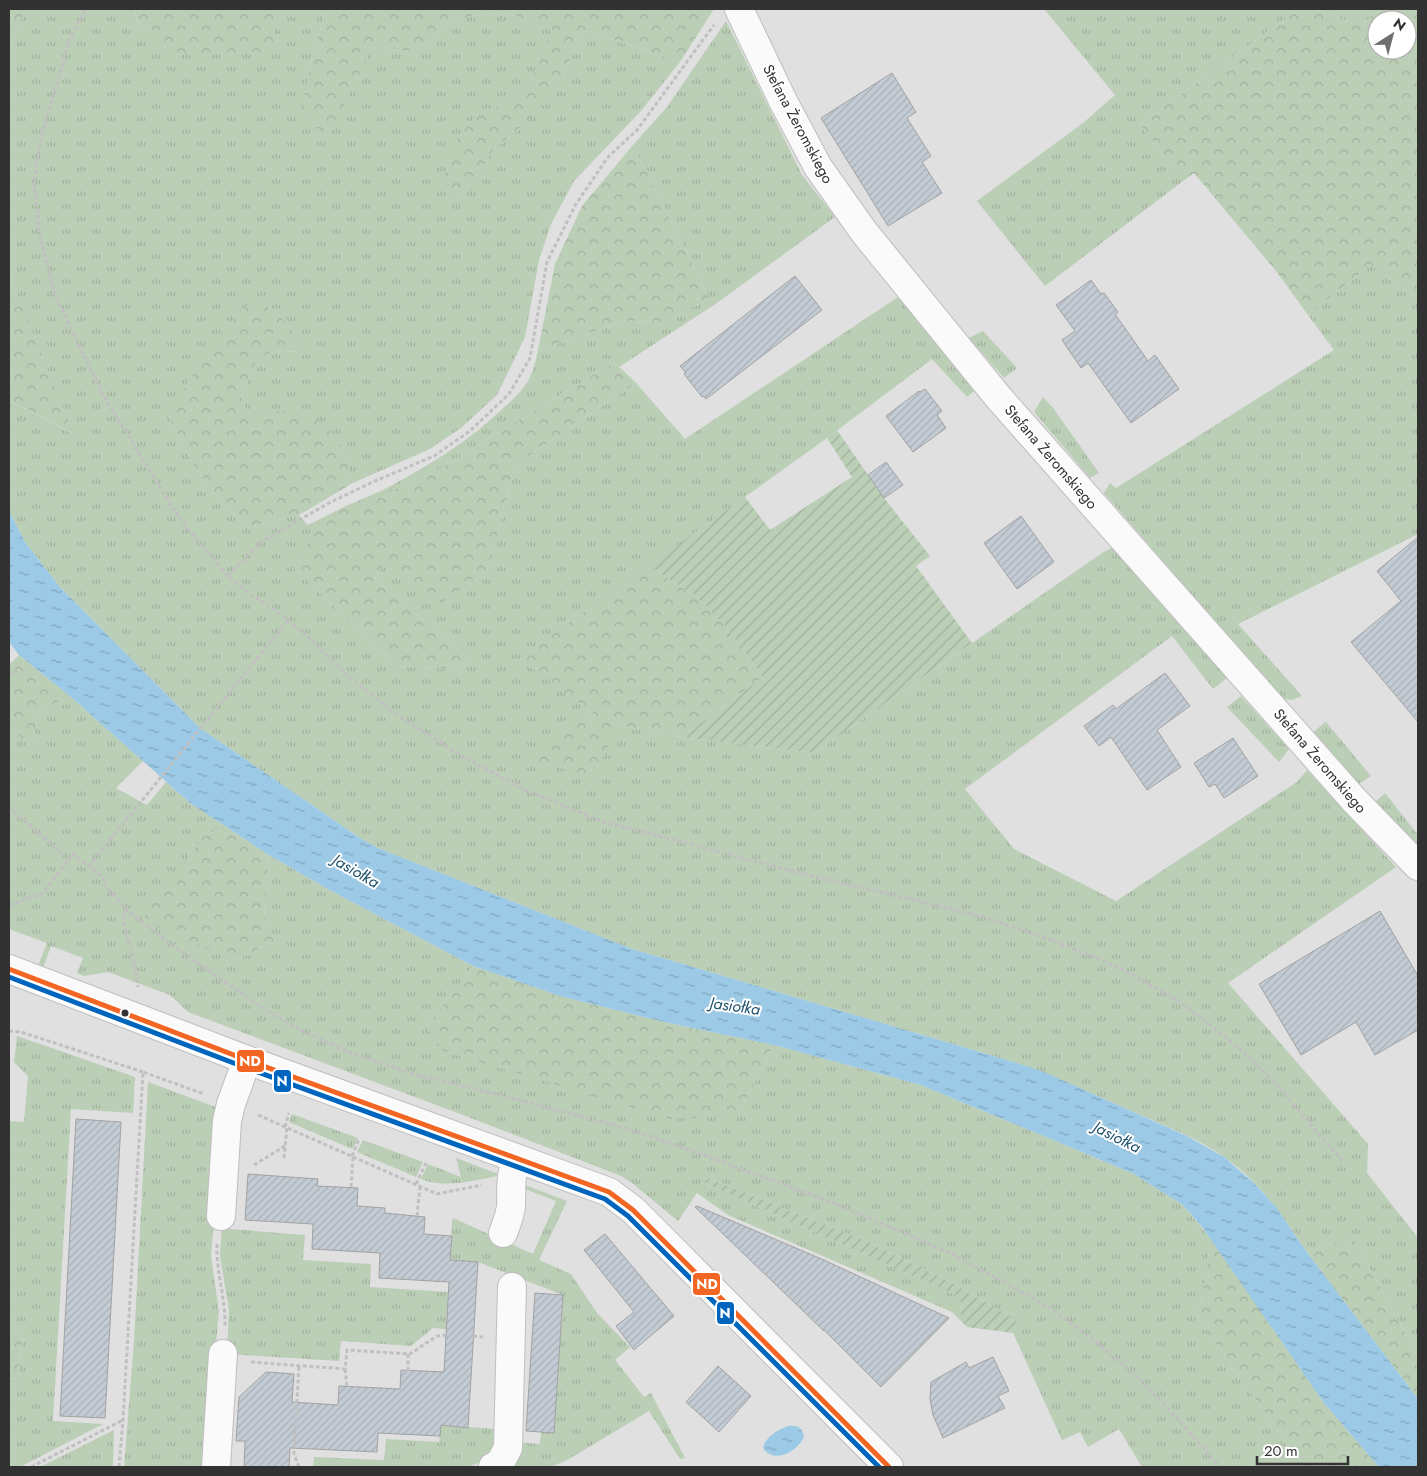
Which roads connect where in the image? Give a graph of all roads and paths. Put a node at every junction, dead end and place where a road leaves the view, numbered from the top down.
1 (85, 9) edge
2 (739, 9) edge
3 (714, 25) dead end
4 (228, 576) junction
5 (288, 620) junction
6 (18, 670) dead end
7 (9, 674) edge
8 (9, 807) edge
9 (69, 860) junction
10 (89, 866) junction
11 (1418, 866) edge
12 (9, 905) edge
13 (126, 909) junction
14 (9, 970) edge
15 (138, 988) dead end
16 (9, 1031) edge
17 (247, 1060) junction
18 (143, 1072) junction
19 (231, 1104) junction
20 (289, 1113) dead end
21 (286, 1127) junction
22 (360, 1139) dead end
23 (352, 1156) junction
24 (284, 1158) dead end
25 (426, 1163) dead end
26 (1344, 1163) dead end
27 (514, 1170) junction
28 (418, 1185) junction
29 (351, 1187) dead end
30 (221, 1216) joint
31 (418, 1216) dead end
32 (503, 1233) dead end
33 (512, 1287) dead end
34 (446, 1335) dead end
35 (408, 1354) junction
36 (223, 1357) junction
37 (299, 1365) junction
38 (345, 1368) junction
39 (408, 1371) dead end
40 (346, 1386) dead end
41 (123, 1420) junction
42 (31, 1467) edge
43 (119, 1467) edge
44 (216, 1467) edge
45 (298, 1467) edge
46 (493, 1467) edge
47 (889, 1467) edge
48 (1220, 1467) edge

1 - 4 path
2 - 11 street, Stefana Żeromskiego
3 - 4 path
4 - 5 path
5 - 10 path
5 - 26 path
6 - 7 path
8 - 9 path
9 - 10 path
9 - 12 path
10 - 13 path
13 - 15 path
13 - 48 path
14 - 17 street
16 - 18 path
17 - 19 street
17 - 27 street
18 - 19 path
18 - 41 path
19 - 21 path
19 - 30 street
20 - 21 path
21 - 23 path
21 - 24 path
22 - 23 path
23 - 28 path
23 - 29 path
25 - 28 path
27 - 28 path
27 - 32 street
27 - 47 street
28 - 31 path
30 - 36 path
33 - 46 street
34 - 35 path
35 - 38 path
35 - 39 path
36 - 37 path
36 - 44 street
37 - 38 path
37 - 45 path
38 - 40 path
41 - 42 path
41 - 43 path

